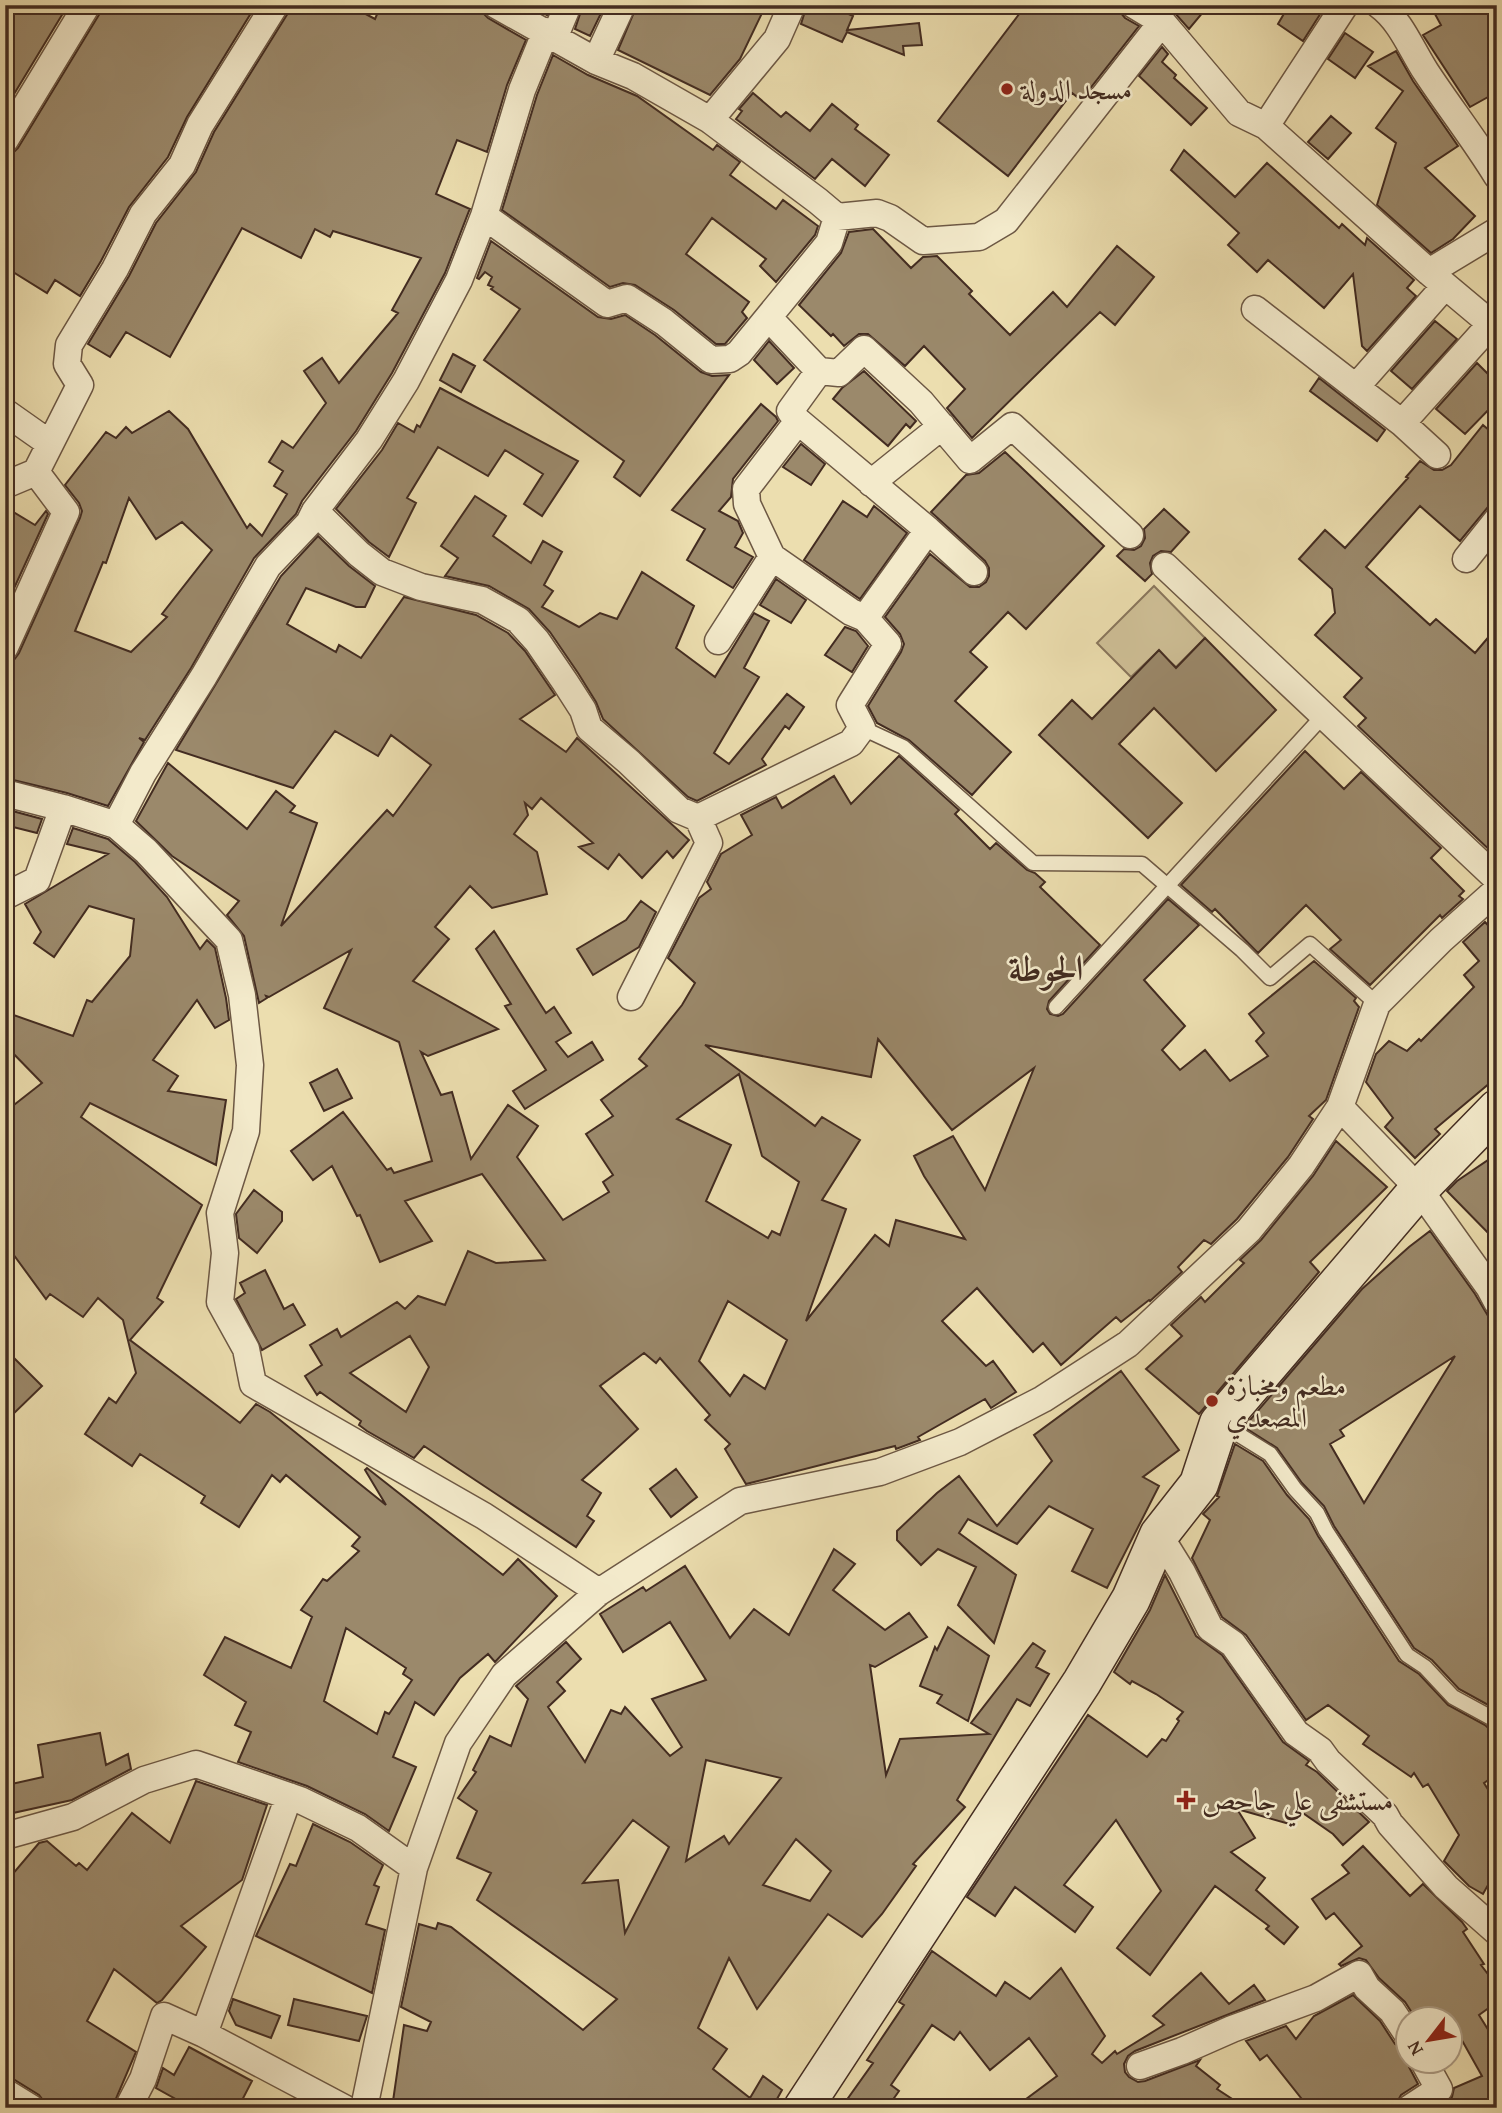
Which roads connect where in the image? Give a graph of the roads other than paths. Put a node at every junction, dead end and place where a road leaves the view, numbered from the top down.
1 (87, 5) edge
2 (275, 5) edge
3 (496, 5) edge
4 (568, 5) edge
5 (622, 5) edge
6 (792, 5) edge
7 (1134, 5) edge
8 (1345, 5) edge
9 (1379, 5) edge
10 (1162, 22) junction
11 (551, 34) junction
12 (596, 61) junction
13 (710, 120) junction
14 (1266, 126) junction
15 (5, 140) edge
16 (1497, 176) edge
17 (484, 216) junction
18 (837, 218) junction
19 (1497, 230) edge
20 (1437, 279) junction
21 (1255, 309) dead end
22 (769, 318) junction
23 (1494, 327) edge
24 (819, 370) junction
25 (1356, 387) junction
26 (5, 412) edge
27 (798, 421) junction
28 (1402, 423) junction
29 (942, 426) junction
30 (49, 443) junction
31 (1437, 455) dead end
32 (36, 472) junction
33 (871, 483) junction
34 (5, 485) edge
35 (315, 511) junction
36 (1497, 520) edge
37 (928, 530) junction
38 (1130, 535) dead end
39 (772, 557) junction
40 (1466, 559) dead end
41 (1166, 566) dead end
42 (974, 572) dead end
43 (865, 618) junction
44 (718, 641) dead end
45 (5, 647) edge
46 (1324, 716) junction
47 (862, 728) junction
48 (5, 793) edge
49 (63, 808) junction
50 (698, 818) junction
51 (116, 825) junction
52 (1497, 879) edge
53 (1166, 886) junction
54 (1497, 890) edge
55 (5, 896) edge
56 (631, 998) dead end
57 (1377, 1004) junction
58 (1056, 1007) dead end
59 (1340, 1107) junction
60 (1497, 1109) edge
61 (1419, 1189) junction
62 (1497, 1302) edge
63 (1219, 1423) junction
64 (1159, 1535) junction
65 (599, 1592) junction
66 (1497, 1721) edge
67 (289, 1797) junction
68 (5, 1836) edge
69 (414, 1868) junction
70 (1497, 1932) edge
71 (1394, 2014) edge
72 (204, 2034) junction
73 (1140, 2066) dead end
74 (1431, 2074) edge
75 (5, 2092) edge
76 (31, 2108) edge
77 (128, 2108) edge
78 (344, 2108) edge
79 (364, 2108) edge
80 (803, 2108) edge
81 (1410, 2108) edge

1 - 15 street
2 - 30 street
3 - 11 street
4 - 11 street
5 - 12 street
6 - 13 street
7 - 10 street
8 - 14 street
9 - 16 street
10 - 14 street
10 - 18 street
11 - 12 street
11 - 17 street
12 - 13 street
13 - 18 street
14 - 20 street
17 - 22 street
17 - 35 street
18 - 22 street
19 - 20 street
20 - 23 street
20 - 25 street
21 - 25 street
22 - 24 street
23 - 28 street
24 - 27 street
24 - 29 street
25 - 28 street
26 - 30 street
27 - 33 street
27 - 39 street
28 - 31 street
29 - 33 street
29 - 38 street
30 - 32 street
32 - 34 street
32 - 45 street
33 - 37 street
35 - 50 street
35 - 51 street
36 - 40 street
37 - 42 street
37 - 43 street
39 - 43 street
39 - 44 street
41 - 46 street
43 - 47 street
46 - 52 street
46 - 53 lane
47 - 50 street
47 - 53 lane
48 - 49 street
49 - 51 street
49 - 55 street
50 - 56 street
51 - 65 street
53 - 57 lane
53 - 58 lane
54 - 57 street
57 - 59 street
59 - 61 street
59 - 65 street
60 - 61 main road
61 - 62 street
61 - 63 main road
63 - 64 main road
63 - 66 lane
64 - 70 street
64 - 80 main road
65 - 69 street
67 - 68 street
67 - 69 street
67 - 72 street
69 - 79 street
71 - 73 street
72 - 77 street
72 - 78 street
74 - 81 street
75 - 76 street

